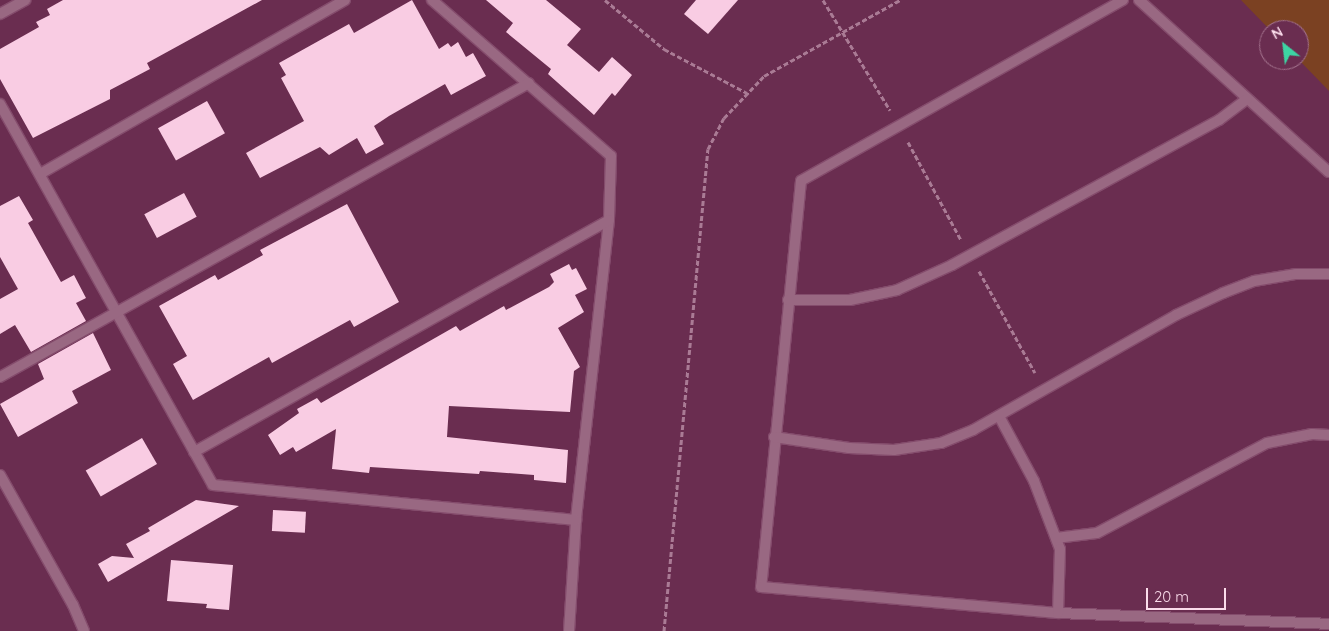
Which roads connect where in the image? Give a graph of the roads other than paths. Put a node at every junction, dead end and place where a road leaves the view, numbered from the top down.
1 (26, 0) edge
2 (345, 0) edge
3 (432, 0) edge
4 (1123, 0) edge
5 (1138, 0) edge
6 (0, 14) edge
7 (529, 83) junction
8 (1246, 99) junction
9 (0, 104) edge
10 (1329, 172) edge
11 (40, 174) junction
12 (609, 220) junction
13 (1329, 274) edge
14 (788, 300) junction
15 (117, 314) junction
16 (0, 377) edge
17 (998, 416) junction
18 (1329, 435) edge
19 (774, 437) junction
20 (194, 452) junction
21 (0, 475) edge
22 (576, 520) junction
23 (1056, 538) junction
24 (1058, 613) junction
25 (1329, 624) edge
26 (84, 631) edge
27 (569, 631) edge

1 - 6 street
2 - 11 street
3 - 7 street
4 - 14 street
5 - 8 street
7 - 12 street
7 - 15 street
8 - 10 street
8 - 14 street
9 - 11 street
11 - 15 street
12 - 20 street
12 - 22 street
13 - 17 street
14 - 19 street
15 - 16 street
15 - 20 street
17 - 19 street
17 - 23 street
18 - 23 street
19 - 24 street
20 - 22 street
21 - 26 street
22 - 27 street
23 - 24 street
24 - 25 street

